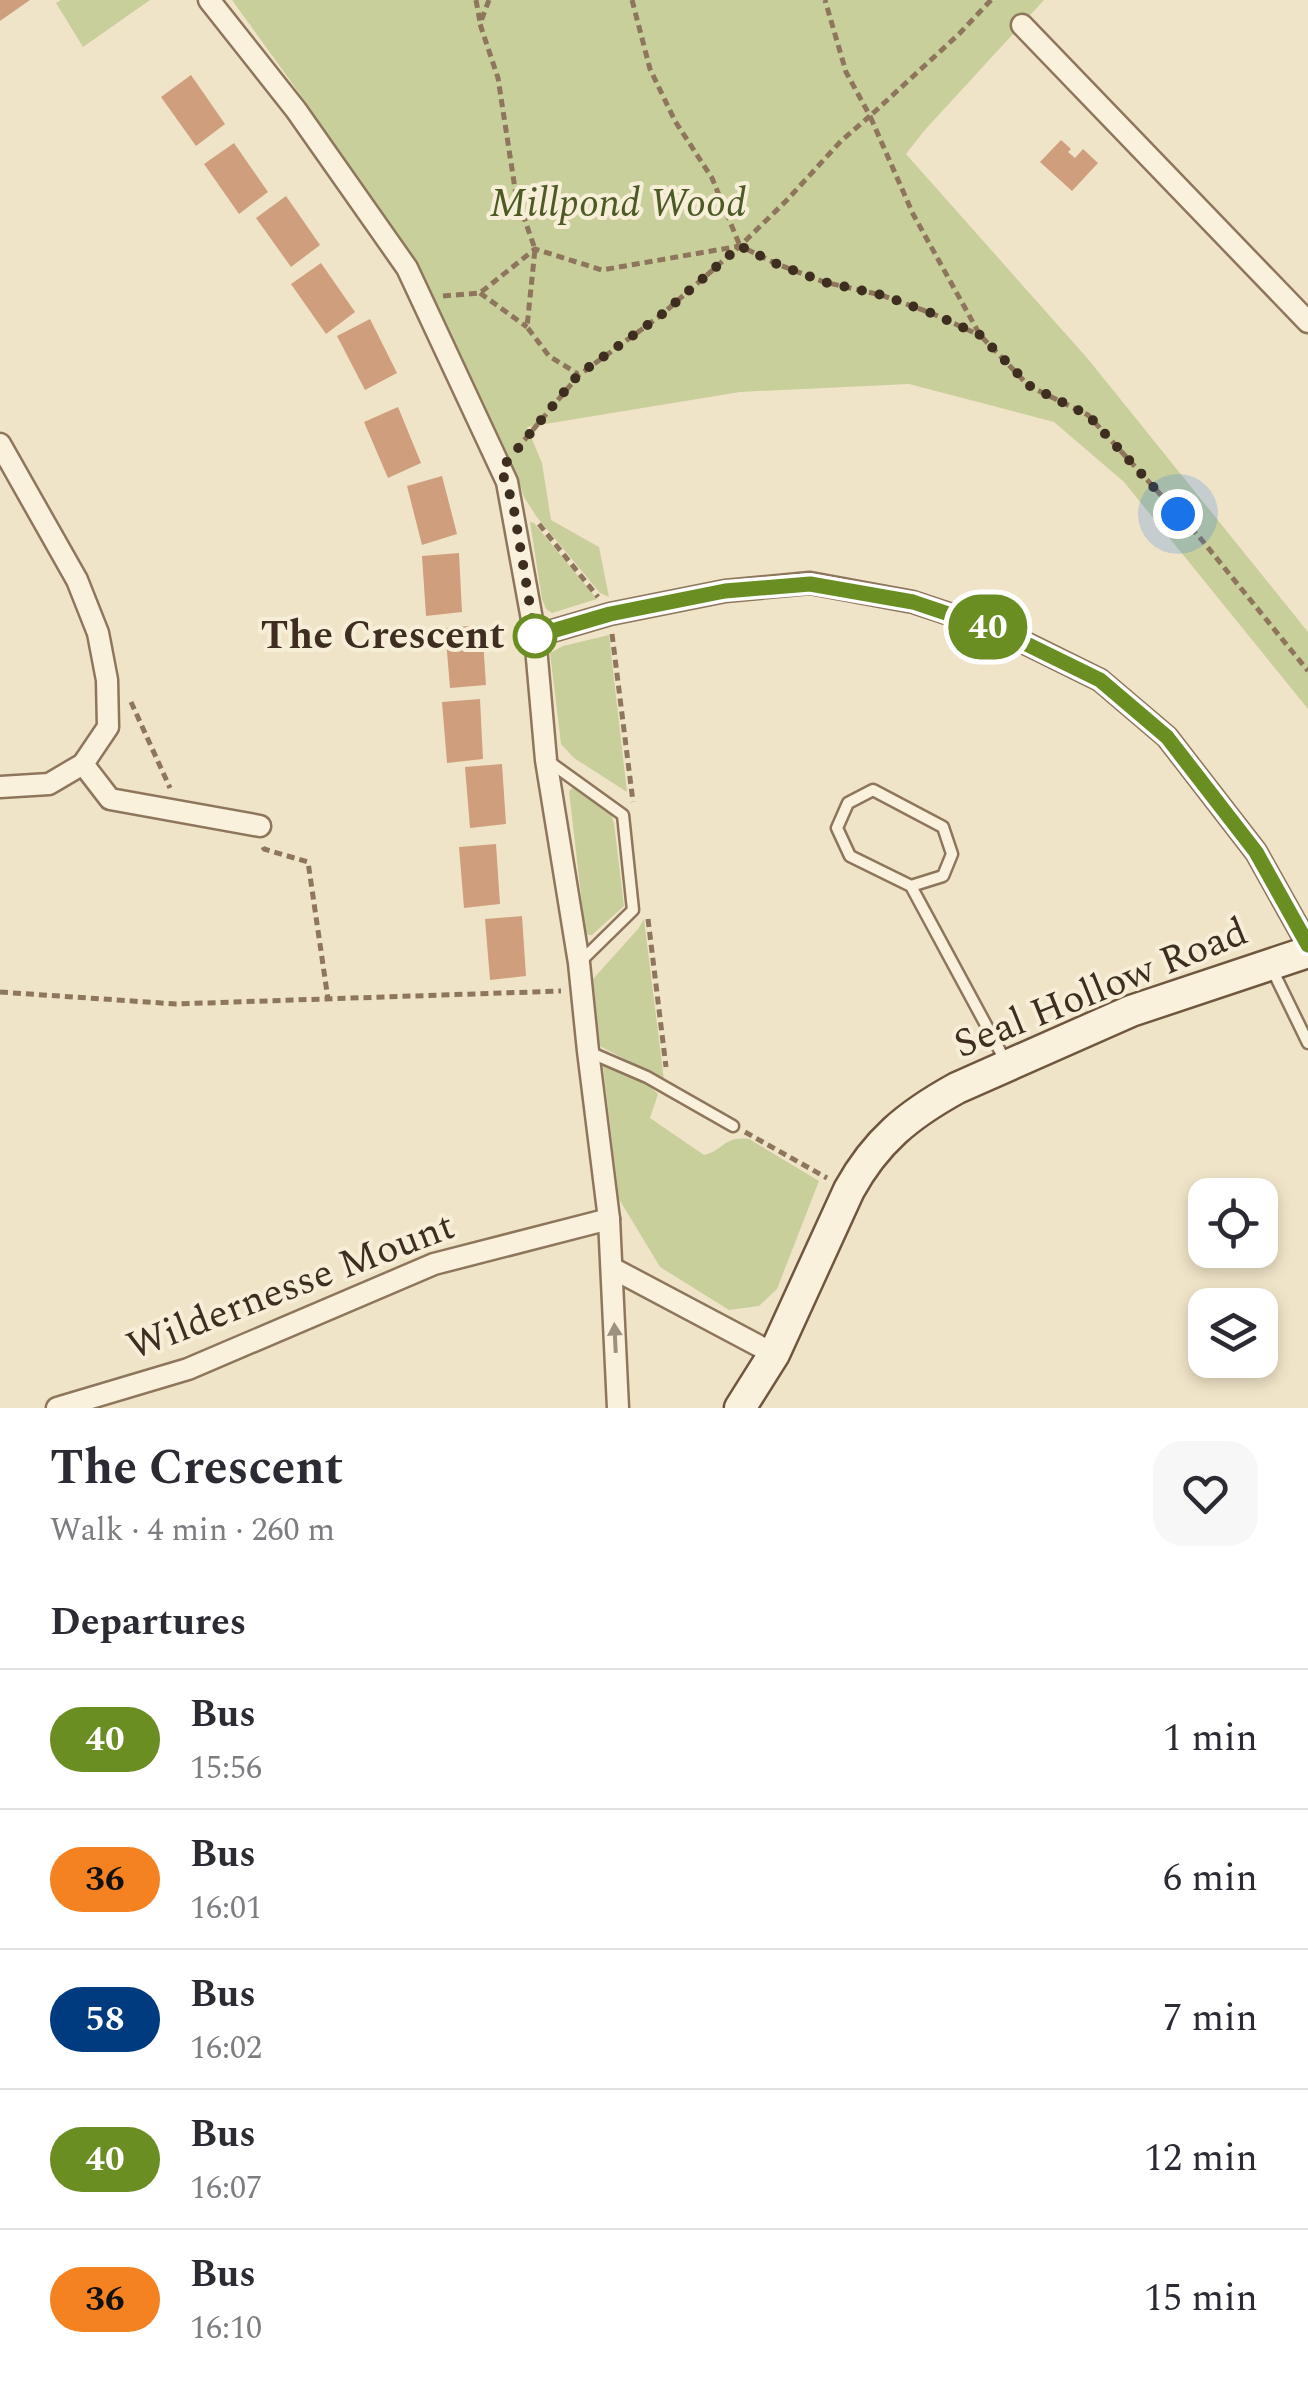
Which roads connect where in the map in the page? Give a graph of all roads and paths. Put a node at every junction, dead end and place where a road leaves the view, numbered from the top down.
1 (208, 0) edge
2 (476, 0) edge
3 (490, 0) edge
4 (632, 0) edge
5 (825, 0) edge
6 (972, 0) edge
7 (991, 0) edge
8 (980, 10) junction
9 (480, 24) junction
10 (1022, 26) dead end
11 (870, 116) junction
12 (740, 246) junction
13 (535, 249) junction
14 (480, 293) junction
15 (422, 298) junction
16 (1308, 322) edge
17 (527, 327) junction
18 (980, 335) junction
19 (578, 375) junction
20 (2, 451) edge
21 (501, 469) junction
22 (513, 504) junction
23 (610, 614) junction
24 (535, 636) junction
25 (1308, 672) edge
26 (107, 680) junction
27 (546, 760) junction
28 (83, 764) junction
29 (0, 787) edge
30 (182, 812) junction
31 (623, 815) junction
32 (260, 826) joint
33 (911, 886) junction
34 (633, 910) junction
35 (1308, 949) edge
36 (579, 963) junction
37 (1270, 965) junction
38 (582, 990) junction
39 (0, 992) edge
40 (328, 1000) junction
41 (1308, 1043) edge
42 (588, 1051) junction
43 (1007, 1065) junction
44 (669, 1090) junction
45 (733, 1126) joint
46 (848, 1190) junction
47 (609, 1219) junction
48 (612, 1268) junction
49 (774, 1354) junction
50 (57, 1408) edge
51 (618, 1408) edge
52 (740, 1408) edge

1 - 15 street
2 - 9 path
3 - 9 path
4 - 12 path
5 - 11 path
6 - 8 path
7 - 8 path
8 - 11 path
9 - 13 path
10 - 16 street
11 - 12 path
11 - 18 path
12 - 13 path
12 - 18 path
12 - 19 path
13 - 14 path
13 - 17 path
14 - 15 path
14 - 17 path
15 - 21 street
17 - 19 path
18 - 25 path
19 - 21 path
20 - 26 street
21 - 22 street
22 - 23 path
22 - 24 street
23 - 24 street
23 - 31 path
23 - 35 street
24 - 27 street
26 - 28 street
26 - 30 path
27 - 31 lane
27 - 36 street
28 - 29 street
28 - 30 street
30 - 32 street
31 - 34 lane
32 - 40 path
33 - 33 lane
33 - 43 lane
34 - 36 lane
34 - 44 path
35 - 37 main road, Seal Hollow Road
36 - 38 street
37 - 41 lane
37 - 43 main road, Seal Hollow Road
38 - 40 path
38 - 42 street
39 - 40 path
42 - 44 lane
42 - 47 street
43 - 46 main road, Seal Hollow Road
44 - 45 lane
45 - 46 path
46 - 49 main road, Seal Hollow Road
47 - 48 street
47 - 50 street, Wildernesse Mount
48 - 49 street
51 -> 48 street
49 - 52 main road, Seal Hollow Road

